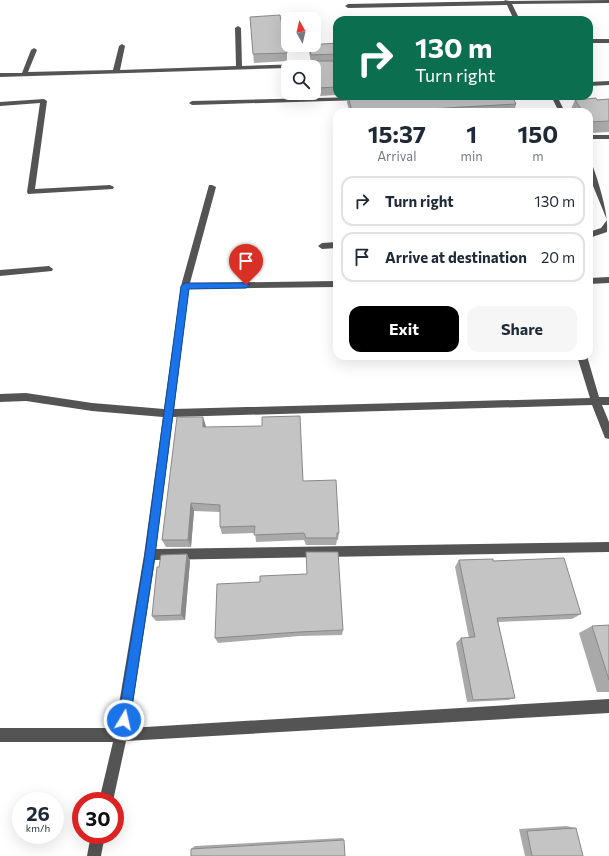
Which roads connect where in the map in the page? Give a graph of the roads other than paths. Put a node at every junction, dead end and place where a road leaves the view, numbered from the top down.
1 (507, 1) edge
2 (609, 1) edge
3 (348, 6) dead end
4 (515, 16) edge
5 (238, 28) dead end
6 (609, 40) edge
7 (593, 41) edge
8 (122, 46) dead end
9 (34, 50) dead end
10 (333, 66) edge
11 (239, 68) junction
12 (116, 72) junction
13 (24, 75) junction
14 (0, 76) edge
15 (609, 83) edge
16 (593, 84) edge
17 (333, 100) edge
18 (192, 103) dead end
19 (0, 104) edge
20 (609, 136) edge
21 (593, 137) edge
22 (593, 177) edge
23 (110, 187) dead end
24 (212, 187) dead end
25 (601, 196) junction
26 (609, 196) edge
27 (609, 218) edge
28 (609, 222) edge
29 (593, 234) edge
30 (333, 245) edge
31 (322, 246) dead end
32 (49, 269) dead end
33 (0, 273) edge
34 (593, 280) edge
35 (609, 280) edge
36 (333, 284) edge
37 (185, 286) junction
38 (583, 360) edge
39 (0, 398) edge
40 (609, 401) edge
41 (596, 402) junction
42 (169, 413) junction
43 (609, 435) edge
44 (609, 547) edge
45 (150, 555) junction
46 (609, 706) edge
47 (0, 735) edge
48 (121, 735) junction
49 (108, 792) edge
50 (96, 844) edge
51 (94, 856) edge

1 - 2 street
1 - 3 street
1 - 4 street
5 - 11 street
6 - 7 street
8 - 12 street
9 - 13 street
10 - 11 street
11 - 12 street
12 - 13 street
13 - 14 street
15 - 16 street
17 - 18 street
19 - 23 street
20 - 21 street
22 - 25 street
24 - 37 street
25 - 26 street
25 - 27 street
28 - 29 street
30 - 31 street
32 - 33 street
34 - 35 street
36 - 37 street
37 - 42 street
38 - 41 street
39 - 42 street
40 - 41 street
41 - 42 street
41 - 43 street
42 - 45 street
44 - 45 street
45 - 48 street
46 - 48 street
47 - 48 street
48 - 49 street
50 - 51 street

